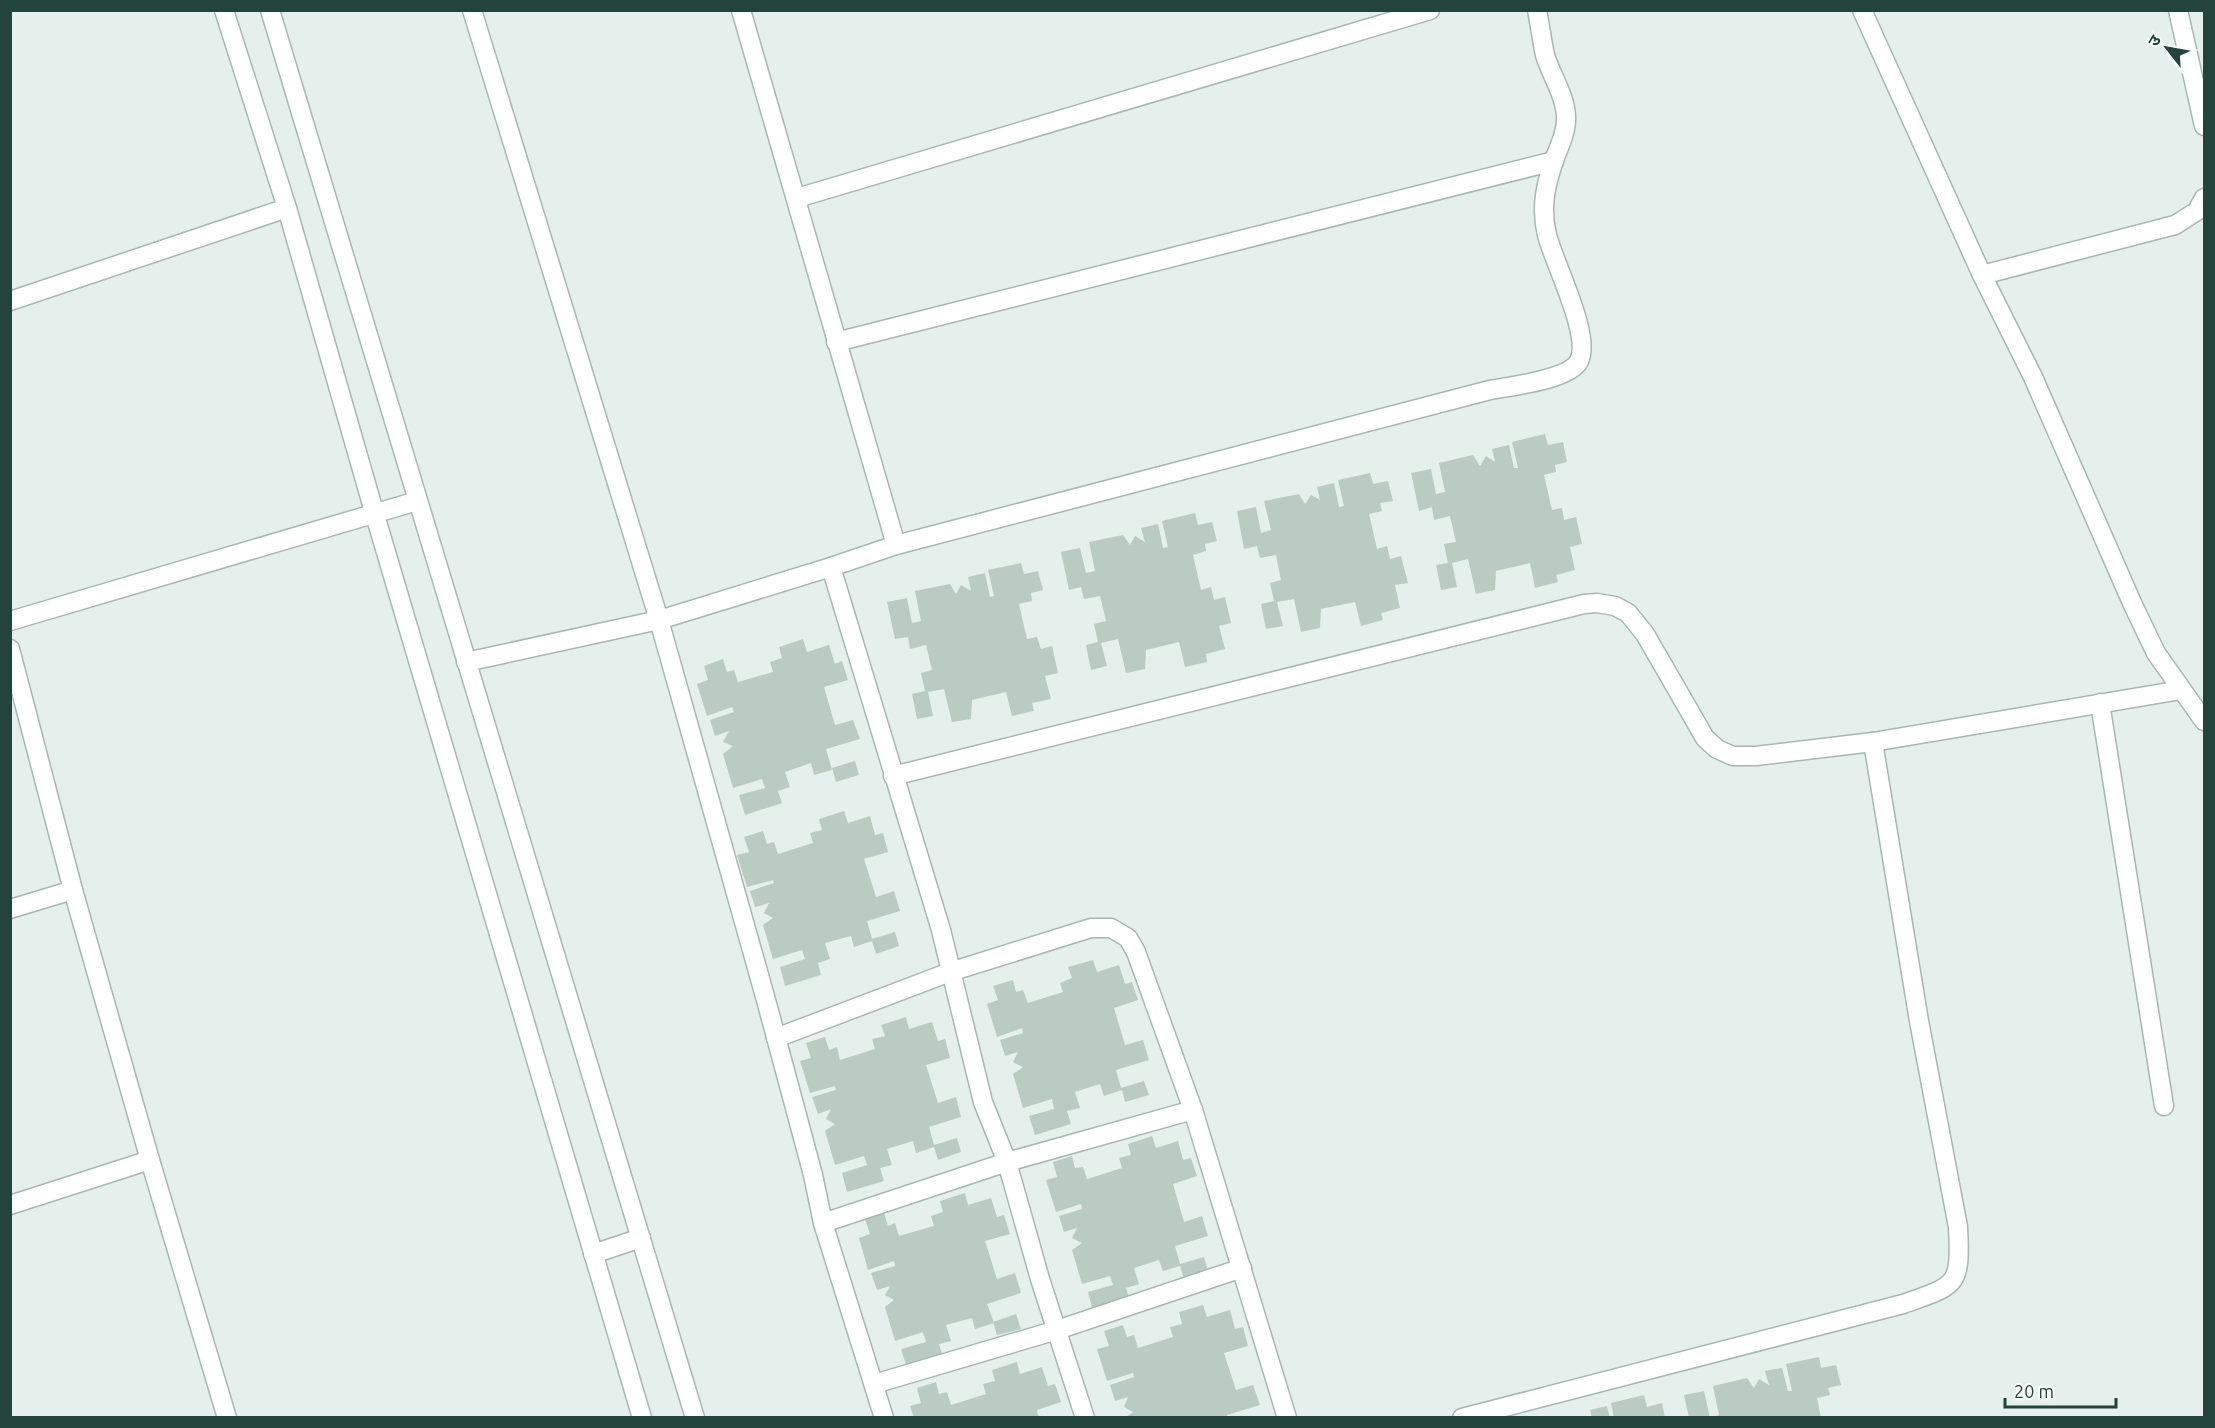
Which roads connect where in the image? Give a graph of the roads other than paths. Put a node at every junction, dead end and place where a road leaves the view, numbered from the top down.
1 (224, 10) edge
2 (270, 10) edge
3 (472, 10) edge
4 (741, 10) edge
5 (1430, 10) edge
6 (1537, 10) edge
7 (1862, 10) edge
8 (2178, 10) edge
9 (2205, 126) edge
10 (1554, 161) junction
11 (797, 198) junction
12 (287, 208) junction
13 (2202, 209) edge
14 (1982, 275) junction
15 (10, 301) edge
16 (836, 342) junction
17 (417, 501) junction
18 (375, 515) junction
19 (896, 545) junction
20 (831, 567) junction
21 (659, 620) junction
22 (10, 621) edge
23 (10, 648) edge
24 (466, 662) junction
25 (2181, 690) junction
26 (2100, 703) junction
27 (2205, 721) edge
28 (1873, 742) junction
29 (893, 776) junction
30 (74, 890) junction
31 (10, 909) edge
32 (950, 972) junction
33 (776, 1038) junction
34 (2164, 1106) dead end
35 (1193, 1110) junction
36 (150, 1160) junction
37 (1007, 1162) junction
38 (10, 1205) edge
39 (823, 1223) junction
40 (641, 1238) junction
41 (593, 1254) junction
42 (1242, 1268) junction
43 (1057, 1330) junction
44 (874, 1384) junction
45 (227, 1418) edge
46 (642, 1418) edge
47 (695, 1418) edge
48 (884, 1418) edge
49 (1085, 1418) edge
50 (1287, 1418) edge
51 (1462, 1418) edge

1 - 12 street
2 - 17 street
3 - 21 street
4 - 11 street
5 - 11 street
6 - 10 street
7 - 14 street
8 - 9 street
10 - 16 street
10 - 19 street
11 - 16 street
12 - 15 street
12 - 18 street
13 - 14 street
14 - 25 street
16 - 19 street
17 - 18 street
17 - 24 street
18 - 22 street
18 - 41 street
19 - 20 street
20 - 21 street
20 - 29 street
21 - 24 street
21 - 33 street
23 - 30 street
24 - 40 street
25 - 26 street
25 - 27 street
26 - 28 street
26 - 34 street
28 - 29 street
28 - 51 street
29 - 32 street
30 - 31 street
30 - 36 street
32 - 33 street
32 - 35 street
32 - 37 street
33 - 39 street
35 - 37 street
35 - 42 street
36 - 38 street
36 - 45 street
37 - 39 street
37 - 43 street
39 - 44 street
40 - 41 street
40 - 47 street
41 - 46 street
42 - 43 street
42 - 50 street
43 - 44 street
43 - 49 street
44 - 48 street

